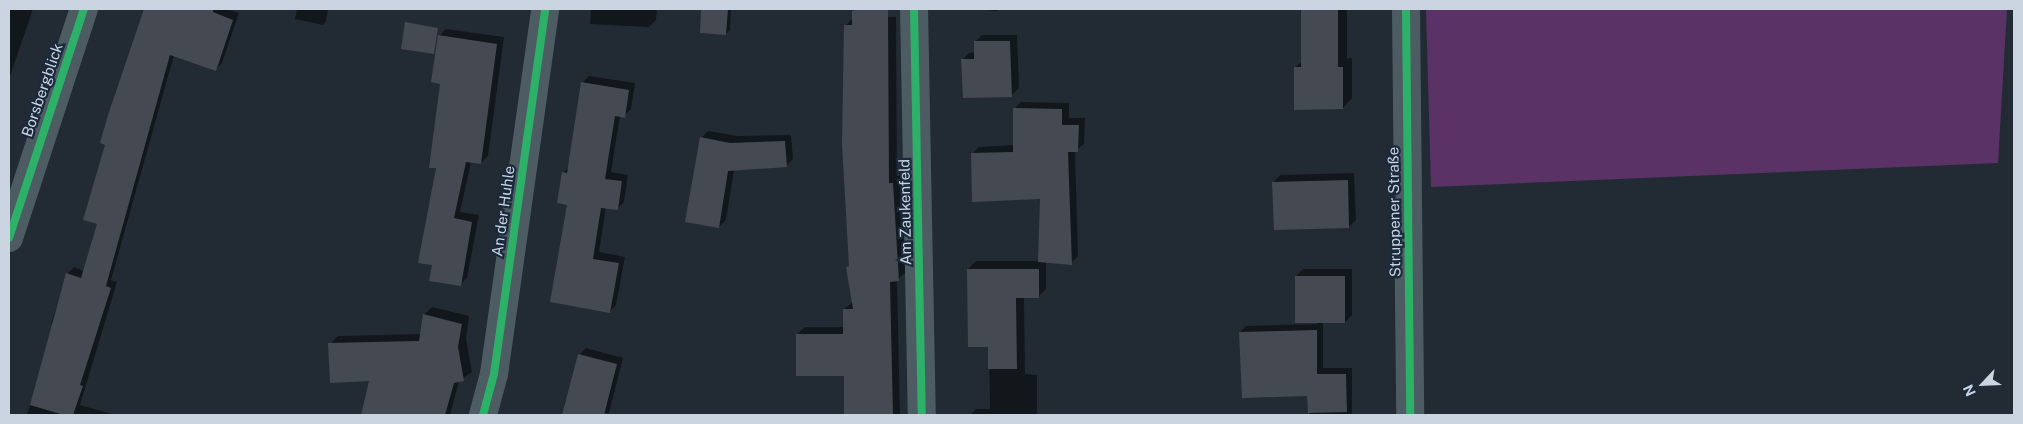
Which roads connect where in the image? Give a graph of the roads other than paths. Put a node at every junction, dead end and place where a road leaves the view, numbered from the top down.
1 (84, 9) edge
2 (545, 9) edge
3 (914, 9) edge
4 (1406, 9) edge
5 (9, 238) edge
6 (483, 415) edge
7 (922, 415) edge
8 (1410, 415) edge

1 - 5 street, Borsbergblick
2 - 6 street, An der Huhle
3 - 7 street, Am Zaukenfeld
4 - 8 street, Struppener Straße

